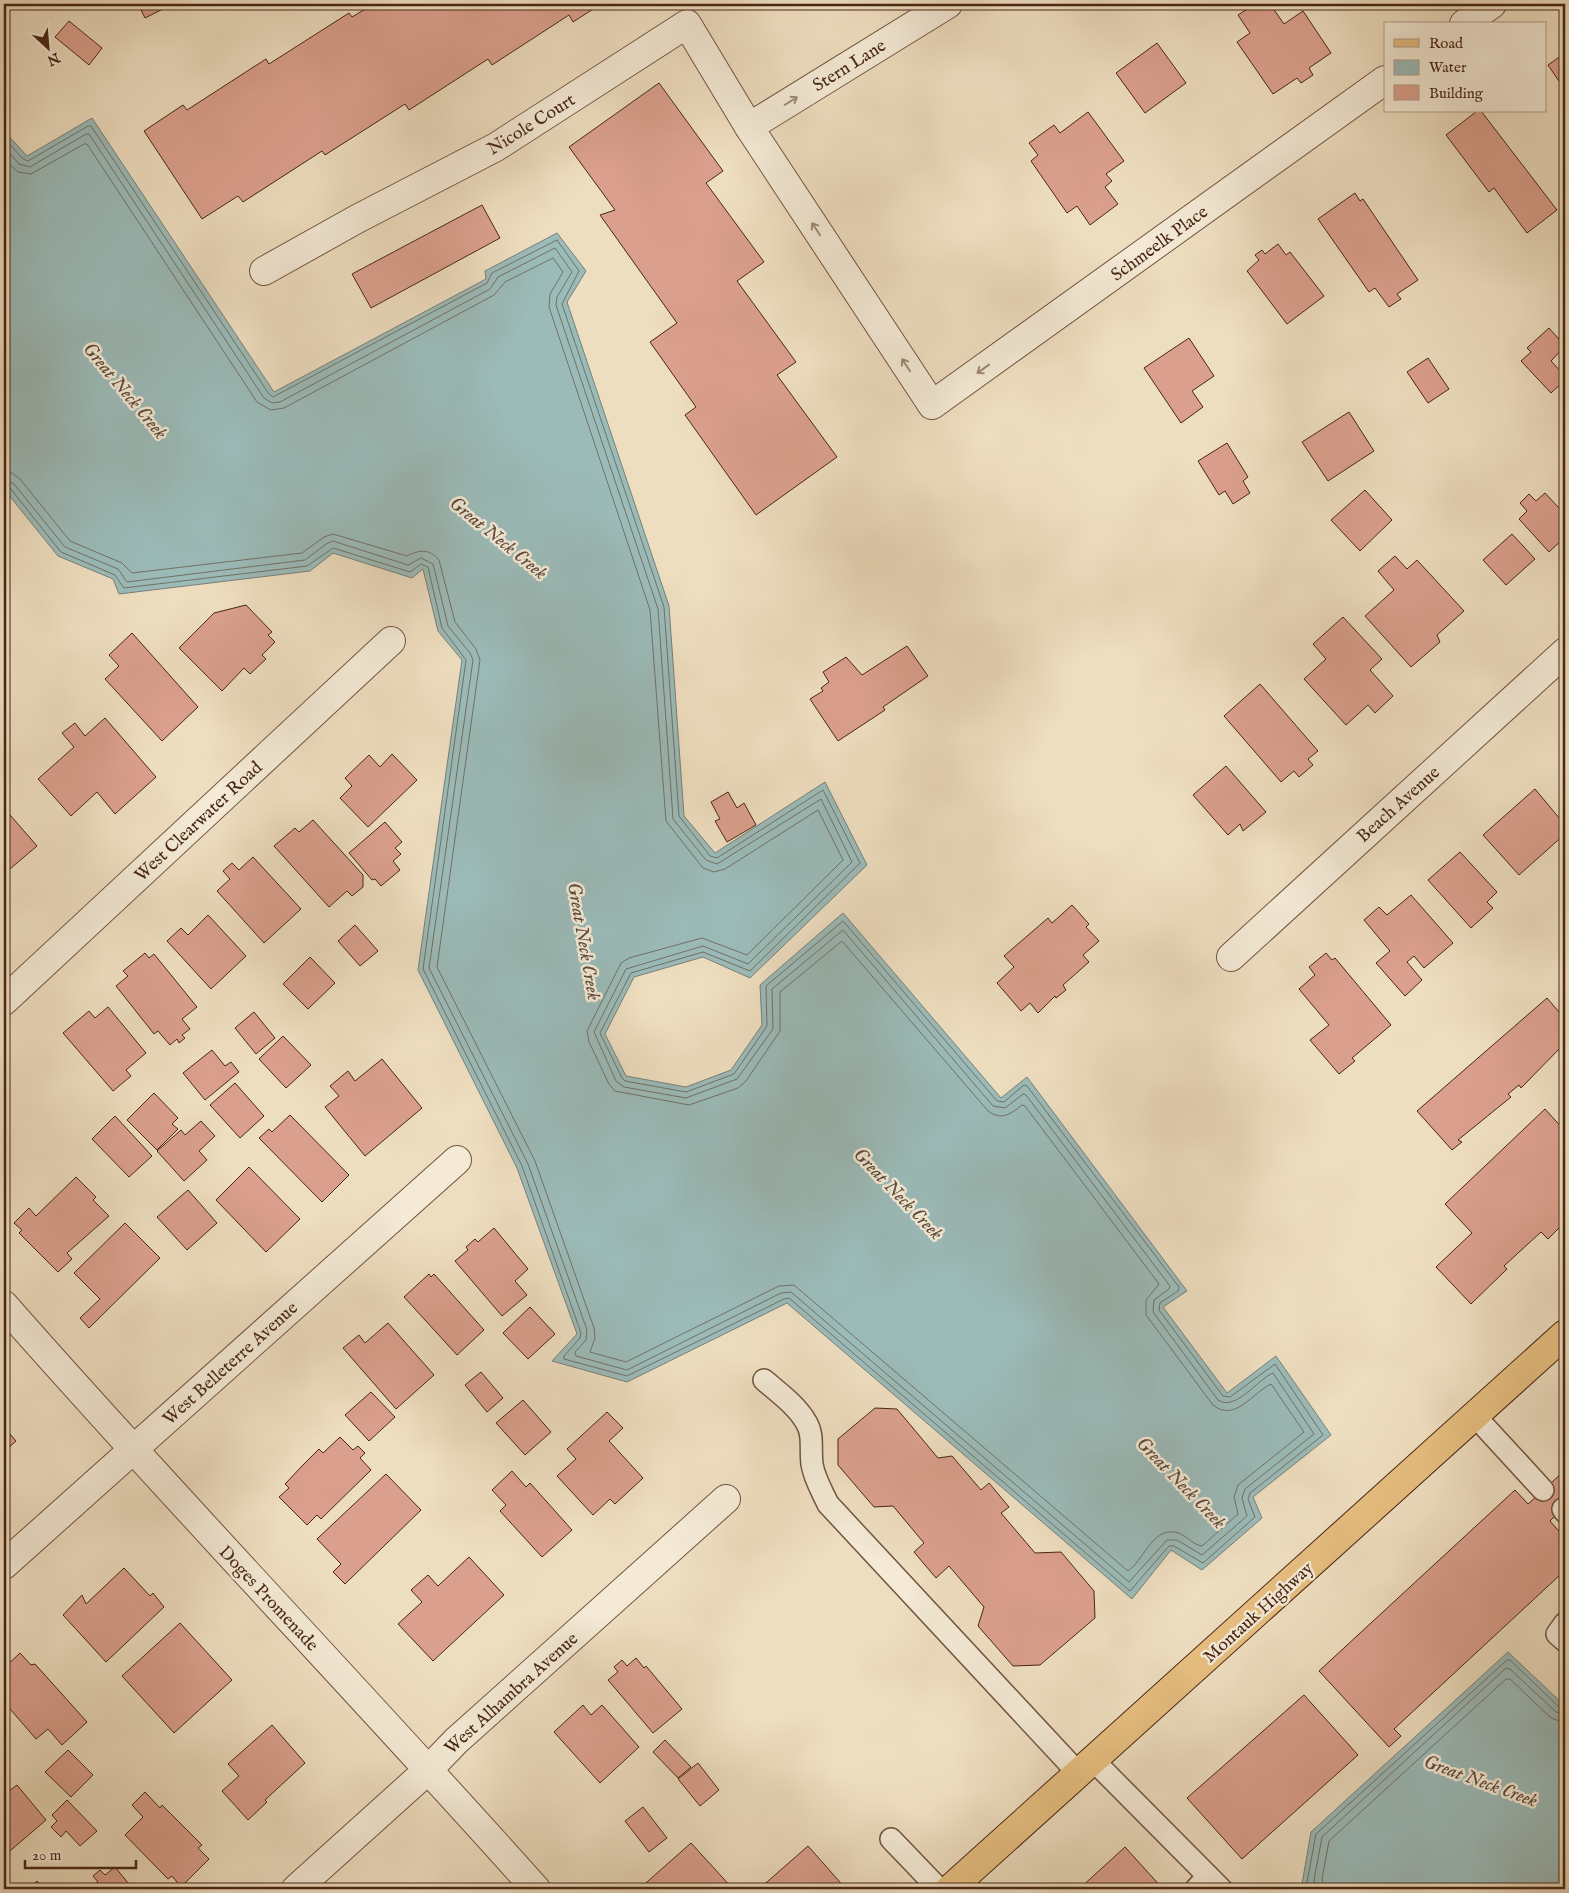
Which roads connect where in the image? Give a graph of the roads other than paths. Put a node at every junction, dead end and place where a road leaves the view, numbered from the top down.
1 (948, 4) edge
2 (1492, 4) edge
3 (1467, 22) edge
4 (1384, 81) edge
5 (749, 127) junction
6 (264, 271) dead end
7 (391, 641) dead end
8 (1565, 652) edge
9 (1231, 957) dead end
10 (4, 1000) edge
11 (457, 1160) dead end
12 (4, 1305) edge
13 (1562, 1343) edge
14 (764, 1380) dead end
15 (1475, 1416) junction
16 (133, 1450) junction
17 (1543, 1490) dead end
18 (726, 1499) dead end
19 (4, 1565) edge
20 (1565, 1623) edge
21 (1565, 1641) edge
22 (1087, 1768) junction
23 (429, 1770) junction
24 (891, 1839) dead end
25 (1208, 1885) edge
26 (296, 1889) edge
27 (536, 1889) edge
28 (939, 1889) edge
29 (950, 1889) edge

5 -> 1 street, Stern Lane
2 - 3 street
4 -> 5 street, Schmeelk Place
5 - 6 street, Nicole Court
7 - 10 street, West Clearwater Road
8 - 9 street, Beach Avenue
11 - 16 street, West Belleterre Avenue
12 - 16 street, Doges Promenade
13 - 15 main road, Montauk Highway
14 - 22 lane
15 - 17 lane
15 - 22 main road, Montauk Highway
16 - 19 street, West Belleterre Avenue
16 - 23 street, Doges Promenade
18 - 23 street, West Alhambra Avenue
20 - 21 lane
22 - 25 lane
22 - 29 main road, Montauk Highway
23 - 26 street, West Alhambra Avenue
23 - 27 street, Doges Promenade
24 - 28 lane

